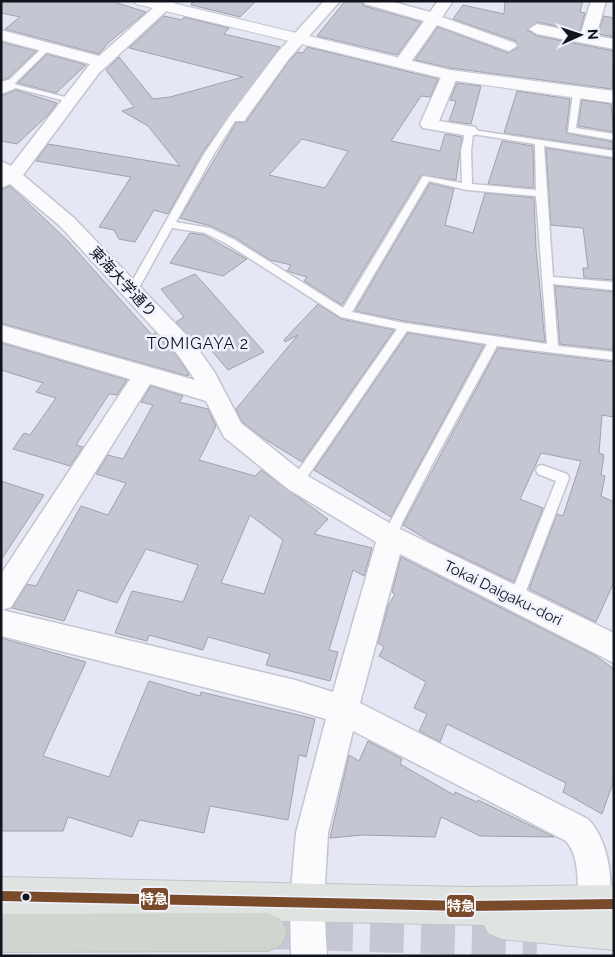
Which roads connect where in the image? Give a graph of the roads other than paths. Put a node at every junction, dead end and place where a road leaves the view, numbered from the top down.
1 (142, 1) edge
2 (333, 1) edge
3 (370, 1) edge
4 (446, 1) edge
5 (598, 1) edge
6 (167, 4) edge
7 (432, 20) junction
8 (537, 29) dead end
9 (1, 35) edge
10 (299, 38) junction
11 (587, 39) junction
12 (614, 44) edge
13 (509, 46) dead end
14 (48, 47) junction
15 (102, 62) junction
16 (402, 63) junction
17 (450, 75) junction
18 (4, 87) edge
19 (578, 93) junction
20 (614, 97) edge
21 (70, 101) junction
22 (238, 117) joint
23 (469, 131) junction
24 (614, 137) edge
25 (540, 142) junction
26 (614, 154) edge
27 (4, 175) edge
28 (467, 187) junction
29 (541, 193) junction
30 (170, 224) junction
31 (547, 280) junction
32 (614, 286) edge
33 (130, 292) junction
34 (345, 314) junction
35 (404, 327) junction
36 (1, 333) edge
37 (494, 341) junction
38 (553, 350) junction
39 (614, 356) edge
40 (144, 375) junction
41 (213, 394) junction
42 (542, 470) dead end
43 (297, 482) junction
44 (391, 538) junction
45 (1, 598) edge
46 (516, 599) junction
47 (1, 623) edge
48 (611, 641) edge
49 (343, 710) junction
50 (1, 896) edge
51 (307, 901) junction
52 (608, 913) edge
53 (268, 932) tunnel mouth
54 (1, 933) edge
55 (309, 956) edge

1 - 6 street
2 - 10 street
3 - 7 street
4 - 7 street
5 - 11 street
6 - 10 street
6 - 15 street
7 - 13 street
7 - 16 street
8 - 11 street
9 - 14 street
10 - 16 street
10 - 22 street
11 - 12 street
14 - 15 street
14 - 18 lane
15 - 21 street
16 - 17 street
17 - 19 street
17 - 23 street
18 - 21 lane
19 - 20 street
19 - 24 lane
21 - 27 street
22 - 30 lane
23 - 25 lane
23 - 28 lane
25 - 26 lane
25 - 29 lane
27 - 33 street, 東海大学通り
28 - 29 lane
28 - 34 lane
29 - 31 lane
30 - 33 lane
30 - 34 lane
31 - 32 lane
31 - 38 lane
33 - 41 street, 東海大学通り
34 - 35 lane
35 - 37 lane
35 - 43 lane
36 - 40 street
37 - 38 lane
37 - 44 lane
38 - 39 lane
40 - 41 street
40 - 45 street
41 - 43 street, 東海大学通り
42 - 46 lane
43 - 44 street, 東海大学通り
44 - 46 street, Tokai Daigaku-dori
44 - 49 street
46 - 48 street, Tokai Daigaku-dori
47 - 49 street
49 - 51 street
49 - 52 street
50 - 51 main road
51 - 52 main road
51 - 55 street
53 - 54 highway

